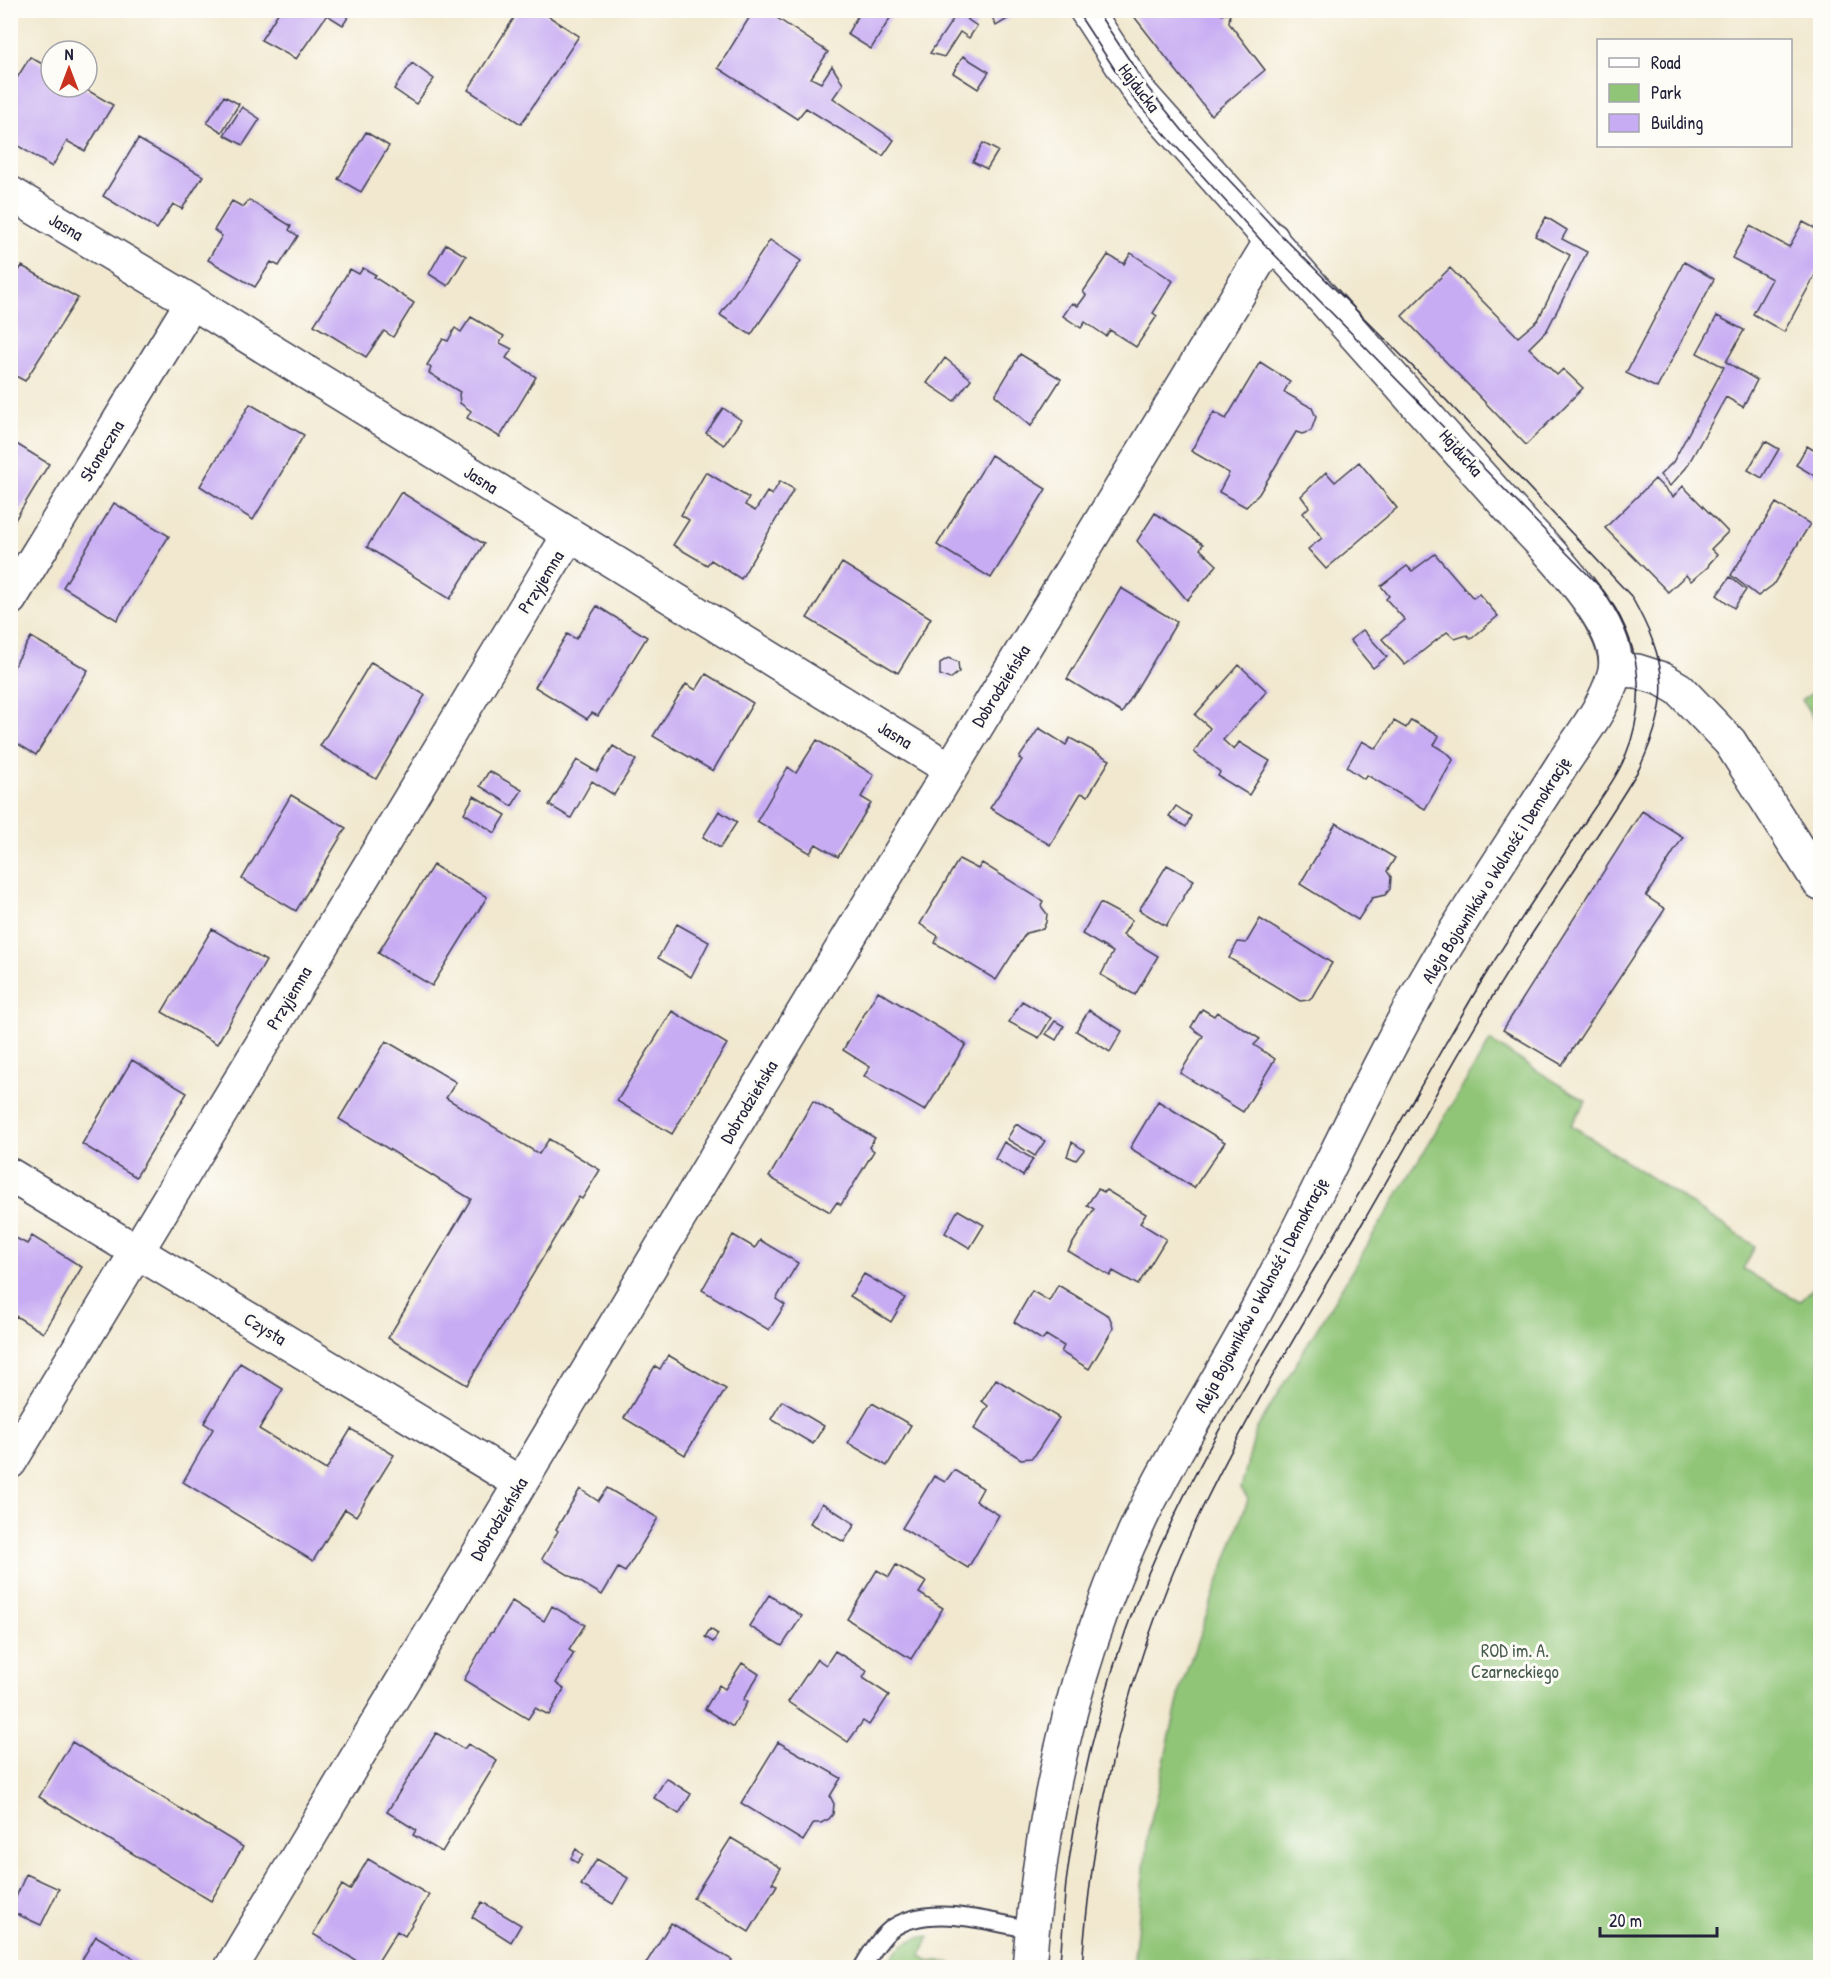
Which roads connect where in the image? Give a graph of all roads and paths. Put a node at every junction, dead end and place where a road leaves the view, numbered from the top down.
1 (1086, 10) edge
2 (10, 193) edge
3 (1272, 240) junction
4 (192, 302) junction
5 (569, 536) junction
6 (10, 599) edge
7 (1616, 670) junction
8 (950, 769) junction
9 (1821, 884) edge
10 (10, 1175) edge
11 (137, 1252) junction
12 (10, 1462) edge
13 (520, 1483) junction
14 (1032, 1930) junction
15 (231, 1968) edge
16 (862, 1968) edge
17 (1029, 1968) edge

1 - 3 street, Hajducka
2 - 4 street, Jasna
3 - 7 street, Hajducka
3 - 8 street, Dobrodzieńska
4 - 5 street, Jasna
4 - 6 street, Słoneczna
5 - 8 street, Jasna
5 - 11 street, Przyjemna
7 - 9 street
7 - 14 street, Aleja Bojowników o Wolność i Demokrację
8 - 13 street, Dobrodzieńska
10 - 11 street, Czysta
11 - 12 street, Przyjemna
11 - 13 street, Czysta
13 - 15 street, Dobrodzieńska
14 - 16 lane
14 - 17 street, Aleja Bojowników o Wolność i Demokrację

